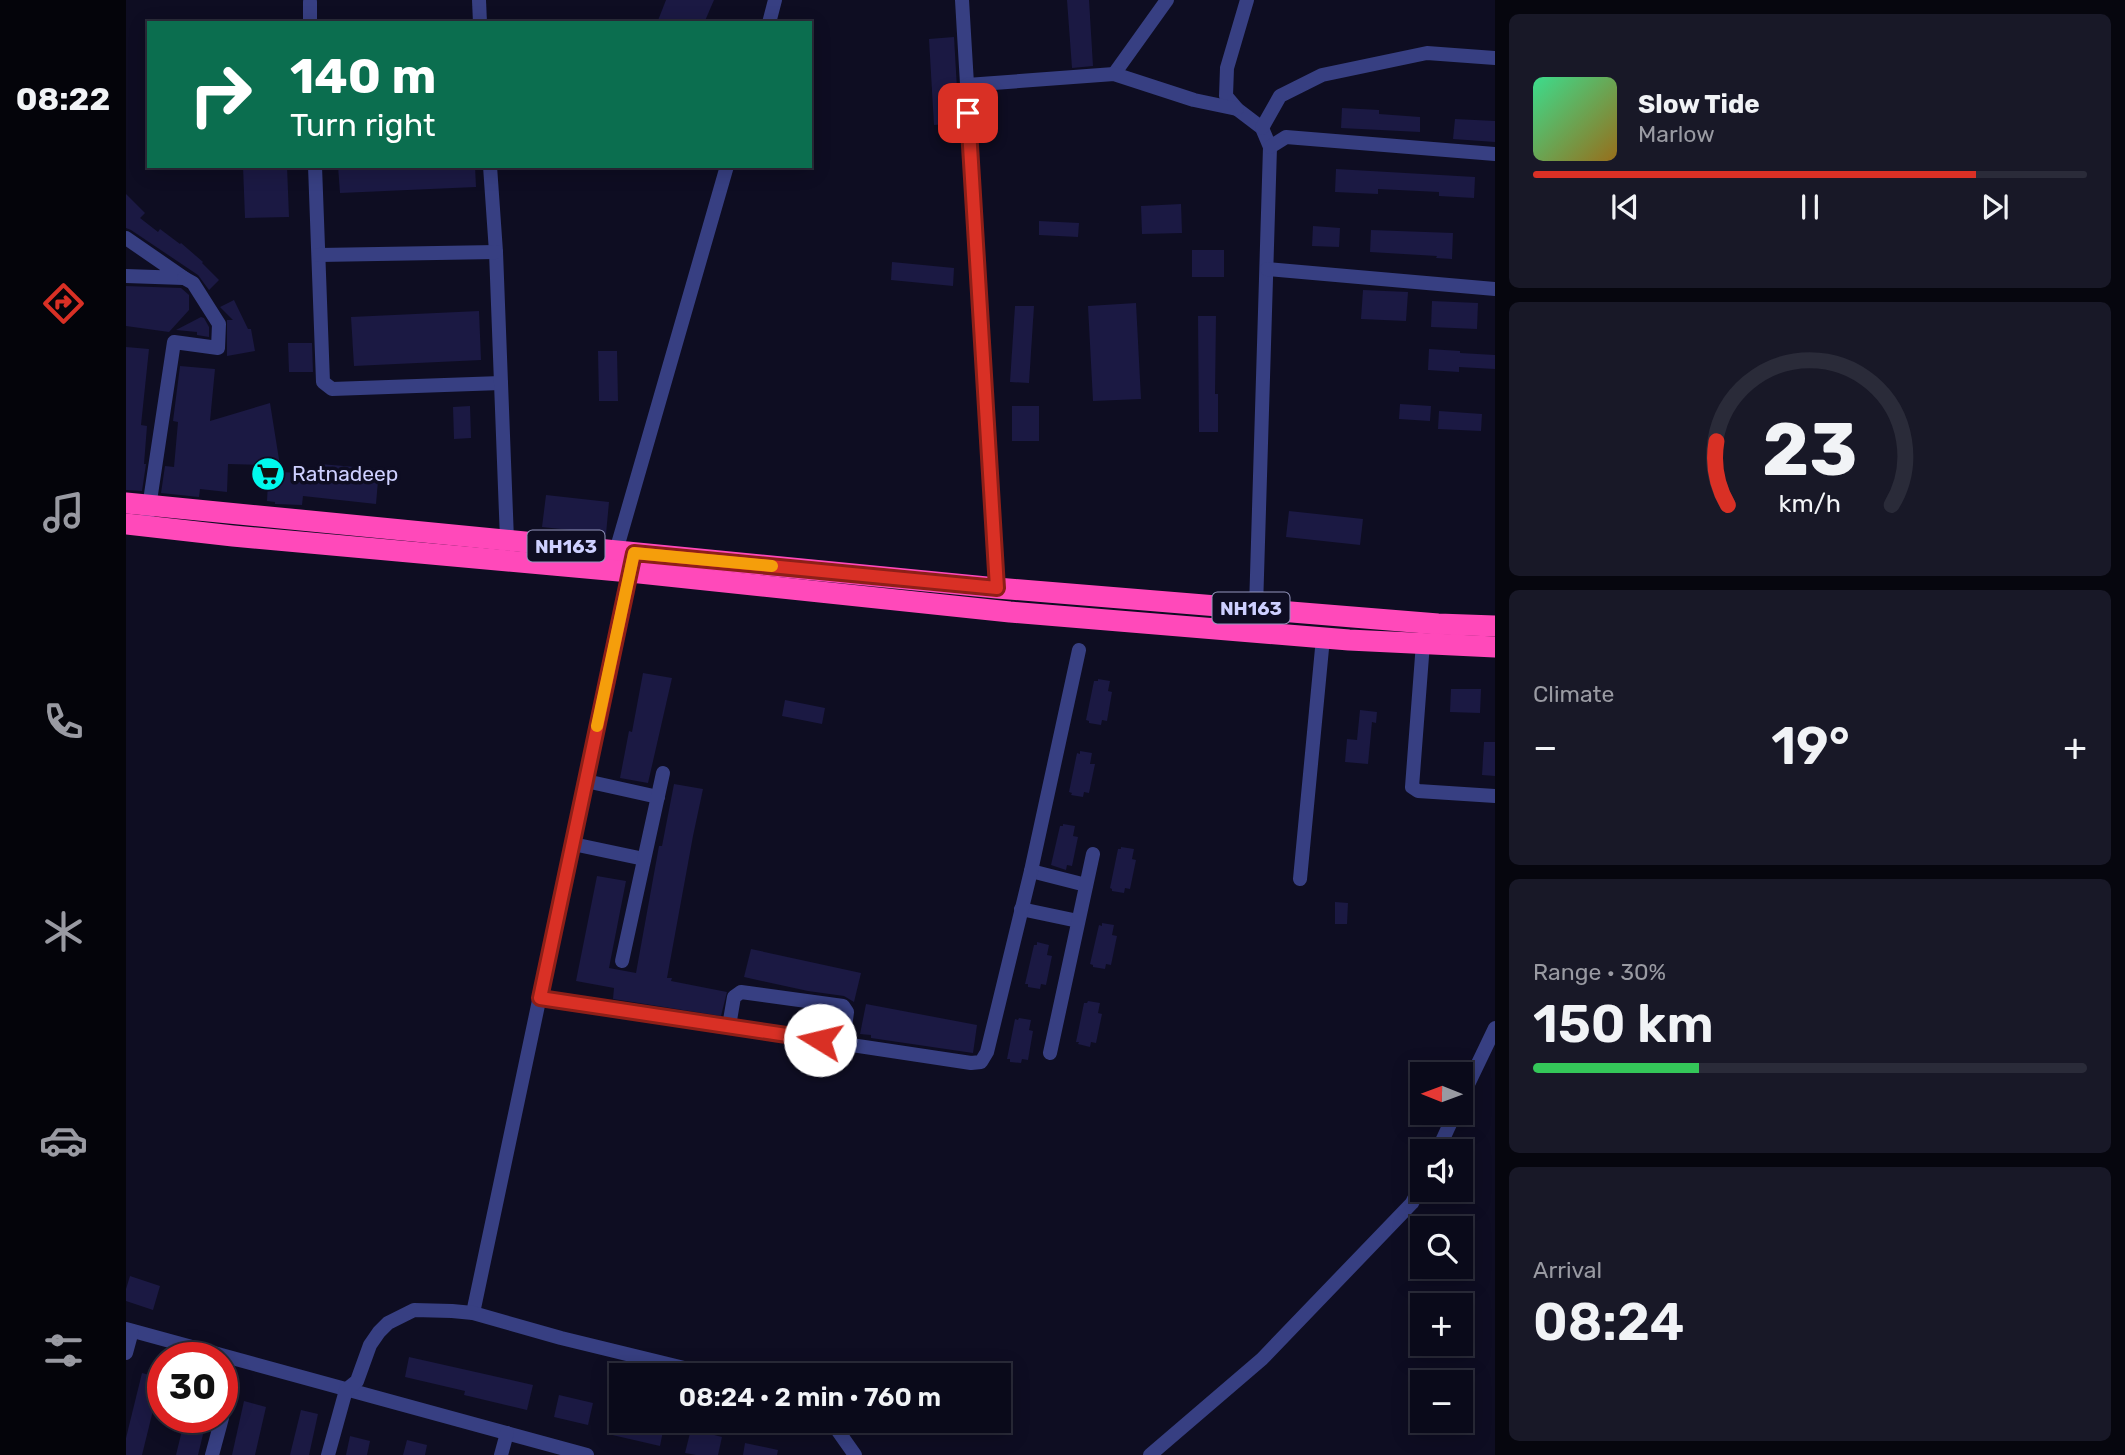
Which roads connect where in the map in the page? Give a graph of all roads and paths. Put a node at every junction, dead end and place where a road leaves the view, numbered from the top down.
1 (479, 0) edge
2 (775, 0) edge
3 (962, 0) edge
4 (1167, 0) edge
5 (1247, 0) edge
6 (310, 2) dead end
7 (310, 21) edge
8 (480, 21) edge
9 (770, 21) edge
10 (1495, 58) edge
11 (1114, 74) junction
12 (967, 85) junction
13 (1237, 109) junction
14 (1262, 128) junction
15 (1270, 147) junction
16 (1495, 154) edge
17 (316, 168) edge
18 (490, 168) edge
19 (726, 168) edge
20 (126, 238) edge
21 (496, 252) junction
22 (319, 256) junction
23 (1267, 269) junction
24 (126, 276) edge
25 (184, 278) junction
26 (1495, 289) edge
27 (501, 383) junction
28 (126, 503) edge
29 (140, 518) edge
30 (507, 540) junction
31 (623, 562) junction
32 (997, 588) junction
33 (1256, 608) junction
34 (1495, 626) edge
35 (1323, 638) junction
36 (1423, 643) junction
37 (1495, 647) edge
38 (1079, 650) dead end
39 (663, 773) dead end
40 (586, 780) junction
41 (1495, 796) edge
42 (658, 797) junction
43 (573, 844) junction
44 (1093, 854) dead end
45 (644, 859) junction
46 (1031, 871) junction
47 (1300, 879) dead end
48 (1086, 885) junction
49 (1021, 909) junction
50 (1078, 921) junction
51 (622, 961) dead end
52 (540, 998) junction
53 (729, 1026) junction
54 (1495, 1028) edge
55 (843, 1043) junction
56 (1050, 1053) dead end
57 (1474, 1072) edge
58 (1412, 1202) edge
59 (473, 1313) junction
60 (129, 1330) edge
61 (126, 1353) edge
62 (664, 1363) edge
63 (346, 1390) junction
64 (218, 1433) edge
65 (507, 1433) junction
66 (839, 1433) edge
67 (558, 1451) edge
68 (212, 1455) edge
69 (328, 1455) edge
70 (501, 1455) edge
71 (587, 1455) edge
72 (855, 1455) edge
73 (1150, 1455) edge

1 - 8 street
2 - 9 street
3 - 12 street
4 - 11 street
5 - 13 street
6 - 7 street
10 - 14 street
11 - 12 street
11 - 13 street
12 - 32 street
13 - 14 street
14 - 15 street
15 - 16 street
15 - 23 street
17 - 22 street
18 - 21 street
19 - 31 street
20 - 25 street
21 - 22 street
21 - 27 street
22 - 27 street
23 - 26 street
23 - 33 street
24 - 25 street
25 - 29 street
27 - 30 street
28 - 29 highway, NH163
29 - 30 highway, NH163
29 - 31 highway, NH163
30 - 31 highway, NH163
31 - 32 highway, NH163
31 - 35 highway, NH163
31 - 40 street
32 - 33 highway, NH163
33 - 34 highway, NH163
35 - 36 highway, NH163
35 - 47 street
36 - 37 highway, NH163
36 - 41 street
38 - 46 street
39 - 42 street
40 - 42 street
40 - 43 street
42 - 45 street
43 - 45 street
43 - 52 street
44 - 48 street
45 - 51 street
46 - 48 street
46 - 49 street
48 - 50 street
49 - 50 street
49 - 55 street
50 - 56 street
52 - 53 street
52 - 59 street
53 - 55 street
53 - 55 street
54 - 57 street
58 - 73 street
59 - 62 street
59 - 63 street
60 - 61 street
60 - 63 street
63 - 65 street
63 - 69 street
64 - 68 street
65 - 67 street
65 - 70 street
66 - 72 street
67 - 71 street

